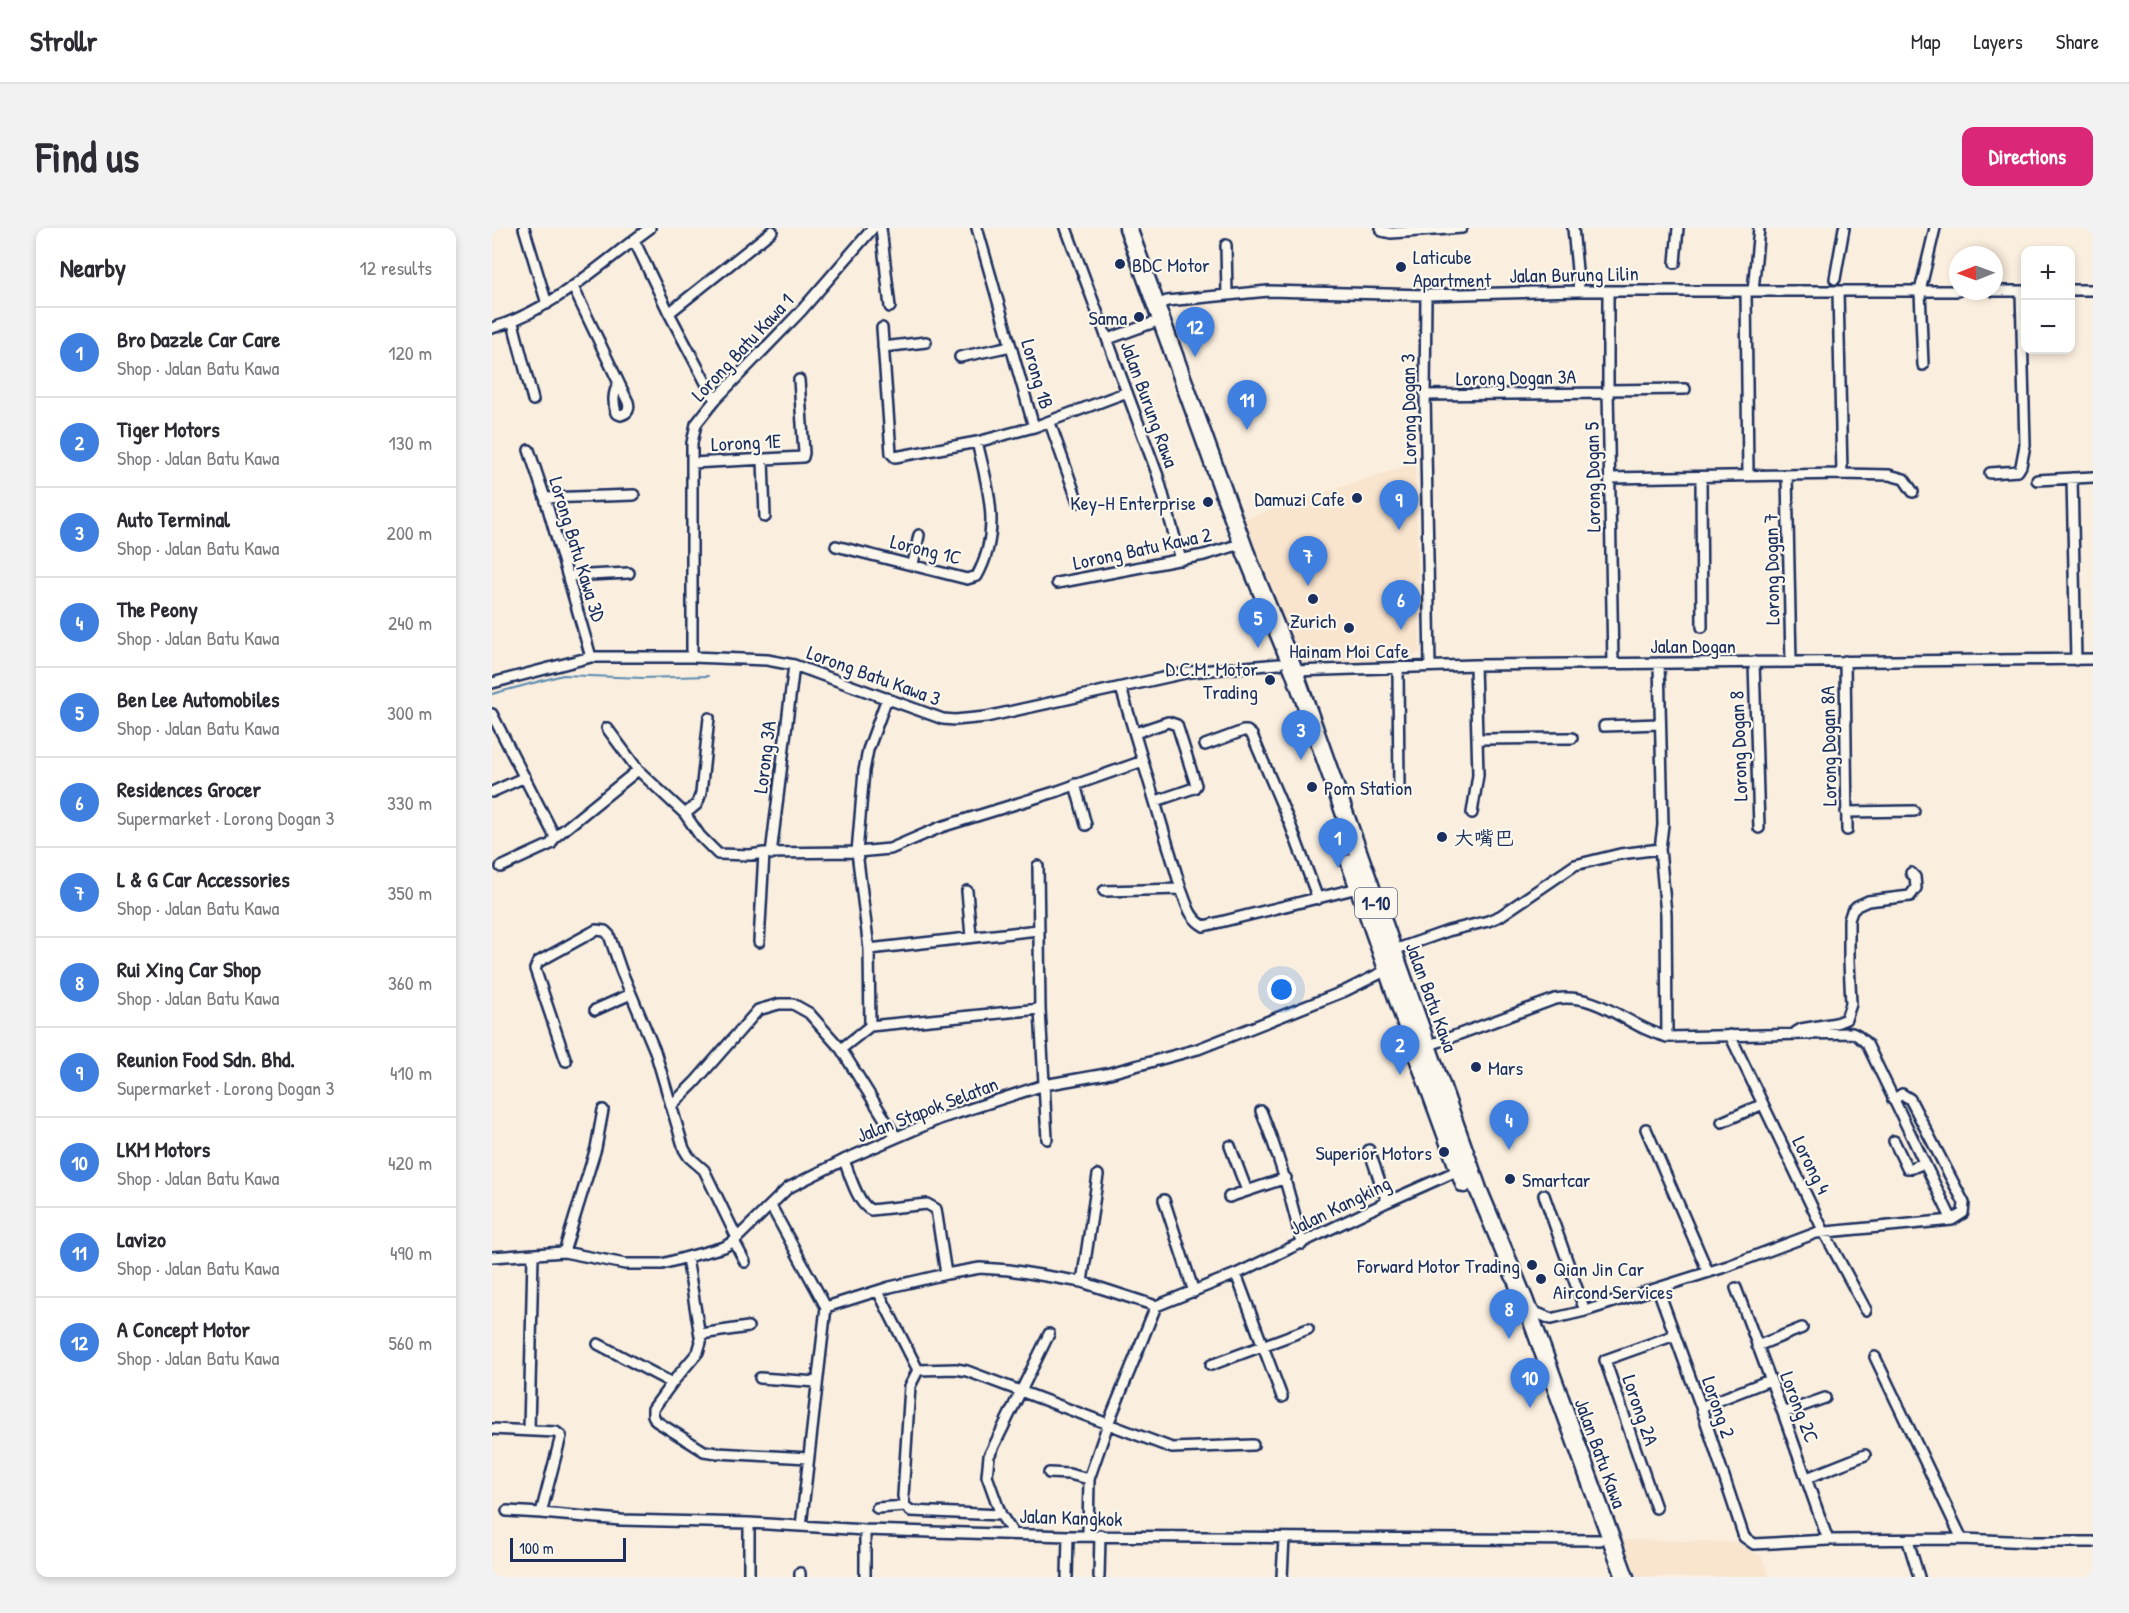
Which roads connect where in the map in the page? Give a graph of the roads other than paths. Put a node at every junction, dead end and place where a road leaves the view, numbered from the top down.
1 (524, 228) edge
2 (649, 228) edge
3 (873, 228) edge
4 (882, 228) edge
5 (977, 228) edge
6 (1066, 228) edge
7 (1118, 228) edge
8 (1128, 228) edge
9 (1381, 228) edge
10 (1462, 228) edge
11 (1574, 228) edge
12 (1678, 228) edge
13 (1759, 228) edge
14 (1844, 228) edge
15 (1935, 228) edge
16 (772, 231) dead end
17 (634, 240) junction
18 (1226, 245) dead end
19 (1675, 263) dead end
20 (1835, 279) dead end
21 (573, 287) junction
22 (2075, 290) edge
23 (2093, 290) edge
24 (1579, 291) junction
25 (1608, 291) junction
26 (1750, 291) junction
27 (1838, 291) junction
28 (1920, 291) junction
29 (1949, 291) edge
30 (2003, 291) edge
31 (2021, 291) edge
32 (1227, 295) junction
33 (1426, 295) junction
34 (2023, 300) edge
35 (548, 304) junction
36 (1156, 305) junction
37 (890, 307) dead end
38 (669, 313) junction
39 (513, 322) junction
40 (1152, 323) junction
41 (492, 328) edge
42 (882, 328) dead end
43 (1108, 339) junction
44 (926, 342) dead end
45 (1011, 346) junction
46 (883, 347) junction
47 (960, 357) dead end
48 (1923, 365) dead end
49 (799, 380) dead end
50 (618, 384) dead end
51 (1685, 389) dead end
52 (1608, 391) junction
53 (1127, 393) junction
54 (1425, 395) junction
55 (533, 400) dead end
56 (715, 400) junction
57 (1050, 423) junction
58 (1034, 427) junction
59 (977, 442) junction
60 (529, 450) dead end
61 (763, 459) junction
62 (692, 463) junction
63 (1990, 473) dead end
64 (1842, 474) junction
65 (1748, 475) junction
66 (1788, 475) junction
67 (1701, 477) junction
68 (2093, 477) edge
69 (1610, 478) junction
70 (2072, 478) junction
71 (2037, 480) dead end
72 (1913, 492) dead end
73 (634, 495) dead end
74 (545, 498) junction
75 (1078, 502) dead end
76 (765, 517) dead end
77 (918, 535) dead end
78 (836, 546) dead end
79 (1234, 546) junction
80 (1181, 560) junction
81 (913, 564) junction
82 (629, 573) dead end
83 (568, 576) junction
84 (1057, 583) dead end
85 (1702, 627) dead end
86 (591, 657) junction
87 (692, 657) junction
88 (2093, 659) edge
89 (2076, 660) junction
90 (1845, 661) junction
91 (1754, 662) junction
92 (1791, 662) junction
93 (1613, 663) junction
94 (1659, 663) junction
95 (794, 665) junction
96 (1475, 665) junction
97 (1430, 666) junction
98 (1286, 667) junction
99 (1398, 668) junction
100 (492, 683) edge
101 (1121, 688) junction
102 (887, 698) junction
103 (492, 714) edge
104 (709, 718) dead end
105 (1659, 724) junction
106 (1604, 726) dead end
107 (607, 728) dead end
108 (1135, 734) junction
109 (1572, 738) dead end
110 (1478, 739) junction
111 (1205, 745) dead end
112 (1143, 761) junction
113 (638, 770) junction
114 (525, 777) junction
115 (1075, 784) junction
116 (1399, 791) dead end
117 (492, 792) edge
118 (1156, 801) junction
119 (1914, 811) dead end
120 (1846, 812) junction
121 (1472, 813) dead end
122 (685, 814) junction
123 (1086, 825) dead end
124 (1759, 828) dead end
125 (1847, 830) dead end
126 (555, 837) junction
127 (1660, 849) junction
128 (856, 852) junction
129 (768, 853) junction
130 (1038, 866) dead end
131 (501, 867) dead end
132 (1911, 873) dead end
133 (1358, 888) junction
134 (1181, 889) junction
135 (967, 891) dead end
136 (1104, 891) dead end
137 (1318, 899) junction
138 (1038, 930) junction
139 (970, 936) junction
140 (759, 942) dead end
141 (869, 949) junction
142 (1394, 950) junction
143 (1387, 970) junction
144 (631, 994) junction
145 (1040, 1009) junction
146 (595, 1010) dead end
147 (870, 1026) junction
148 (1795, 1034) junction
149 (1730, 1035) junction
150 (1667, 1037) junction
151 (1427, 1046) junction
152 (841, 1049) junction
153 (566, 1061) dead end
154 (1044, 1085) junction
155 (1893, 1100) junction
156 (1763, 1104) junction
157 (671, 1106) junction
158 (603, 1110) dead end
159 (1261, 1111) dead end
160 (1722, 1122) dead end
161 (1646, 1129) dead end
162 (896, 1137) junction
163 (1047, 1139) dead end
164 (1894, 1142) dead end
165 (1230, 1146) dead end
166 (1369, 1150) dead end
167 (844, 1160) junction
168 (1924, 1163) junction
169 (1459, 1170) junction
170 (1098, 1175) dead end
171 (1286, 1178) junction
172 (1246, 1191) junction
173 (1544, 1195) dead end
174 (1229, 1197) dead end
175 (1164, 1200) dead end
176 (1387, 1202) junction
177 (771, 1206) junction
178 (1952, 1220) junction
179 (1824, 1232) junction
180 (735, 1239) junction
181 (1302, 1244) junction
182 (564, 1252) junction
183 (533, 1255) junction
184 (492, 1257) edge
185 (687, 1258) junction
186 (745, 1262) dead end
187 (1708, 1272) junction
188 (946, 1274) junction
189 (1236, 1274) junction
190 (1082, 1281) junction
191 (1736, 1288) dead end
192 (1658, 1289) junction
193 (878, 1291) junction
194 (1194, 1292) junction
195 (1524, 1299) junction
196 (1156, 1306) junction
197 (826, 1307) junction
198 (1866, 1310) dead end
199 (1585, 1311) junction
200 (1551, 1319) junction
201 (748, 1327) dead end
202 (1802, 1328) dead end
203 (1308, 1329) dead end
204 (701, 1334) junction
205 (1049, 1335) dead end
206 (1675, 1335) junction
207 (598, 1344) dead end
208 (1264, 1346) junction
209 (1757, 1346) junction
210 (1544, 1357) junction
211 (1875, 1357) dead end
212 (1211, 1365) dead end
213 (918, 1370) junction
214 (760, 1378) dead end
215 (1770, 1380) junction
216 (818, 1382) junction
217 (672, 1383) junction
218 (1020, 1391) junction
219 (1282, 1397) dead end
220 (1825, 1398) dead end
221 (1701, 1407) junction
222 (1784, 1413) junction
223 (1108, 1424) junction
224 (492, 1429) edge
225 (529, 1430) junction
226 (1253, 1445) dead end
227 (1865, 1455) dead end
228 (808, 1458) junction
229 (1049, 1473) dead end
230 (1807, 1478) junction
231 (1089, 1479) junction
232 (904, 1501) junction
233 (877, 1508) dead end
234 (1656, 1508) dead end
235 (507, 1511) dead end
236 (541, 1514) junction
237 (1000, 1515) junction
238 (749, 1523) junction
239 (801, 1526) junction
240 (865, 1530) junction
241 (1012, 1533) junction
242 (1088, 1534) junction
243 (1100, 1535) junction
244 (1068, 1536) junction
245 (1284, 1538) junction
246 (1962, 1539) junction
247 (1600, 1540) junction
248 (1828, 1540) junction
249 (1908, 1541) junction
250 (2093, 1542) edge
251 (748, 1577) edge
252 (865, 1577) edge
253 (1067, 1577) edge
254 (1099, 1577) edge
255 (1282, 1577) edge
256 (1614, 1577) edge
257 (1625, 1577) edge
258 (1919, 1577) edge

1 - 35 street
2 - 17 street
3 - 56 street, Lorong Batu Kawa 1
4 - 37 street
5 - 45 street, Lorong 1B
6 - 43 street, Jalan Burung Rawa
7 - 40 highway, Jalan Batu Kawa / 1-10
8 - 36 highway, Jalan Batu Kawa / 1-10
9 - 10 street
11 - 24 street
12 - 19 street
13 - 26 street
14 - 20 street
15 - 28 street
16 - 38 street
17 - 21 street
17 - 38 street
18 - 32 street
21 - 35 street
21 - 50 street
22 - 23 street
24 - 25 street, Jalan Burung Lilin
24 - 33 street, Jalan Burung Lilin
25 - 26 street, Jalan Burung Lilin
25 - 52 street, Lorong Dogan 5
26 - 27 street, Jalan Burung Lilin
26 - 65 street
27 - 28 street, Jalan Burung Lilin
27 - 64 street
28 - 29 street, Jalan Burung Lilin
28 - 48 street
30 - 31 street
32 - 33 street, Jalan Burung Lilin
32 - 36 street, Jalan Burung Lilin
33 - 54 street, Lorong Dogan 3
34 - 63 street
35 - 39 street
36 - 98 highway, Jalan Batu Kawa / 1-10
38 - 56 street
39 - 41 street
39 - 55 street
40 - 43 street
40 - 79 highway, Jalan Batu Kawa / 1-10
42 - 46 street
43 - 53 street, Jalan Burung Rawa
44 - 46 street
45 - 47 street
45 - 58 street, Lorong 1B
46 - 59 street, Lorong 1B
49 - 61 street, Lorong 1E
51 - 52 street, Lorong Dogan 3A
52 - 54 street, Lorong Dogan 3A
52 - 69 street, Lorong Dogan 5
53 - 57 street
53 - 80 street, Jalan Burung Rawa
54 - 97 street, Lorong Dogan 3
56 - 62 street, Lorong Batu Kawa 1
57 - 58 street
57 - 75 street
58 - 59 street, Lorong 1B
59 - 81 street, Lorong 1C
60 - 74 street, Lorong Batu Kawa 3D
61 - 62 street, Lorong 1E
61 - 76 street
62 - 87 street, Lorong Batu Kawa 1
64 - 66 street
64 - 72 street
65 - 66 street
65 - 67 street
66 - 92 street, Lorong Dogan 7
67 - 69 street
67 - 85 street
68 - 70 street
69 - 93 street, Lorong Dogan 5
70 - 71 street
70 - 89 street
73 - 74 street
74 - 83 street, Lorong Batu Kawa 3D
77 - 81 street
78 - 81 street, Lorong 1C
79 - 80 street, Lorong Batu Kawa 2
79 - 98 highway, Jalan Batu Kawa / 1-10
80 - 84 street, Lorong Batu Kawa 2
82 - 83 street
83 - 86 street, Lorong Batu Kawa 3D
86 - 87 street, Lorong Batu Kawa 3
86 - 100 street, Lorong Batu Kawa 3
87 - 95 street, Lorong Batu Kawa 3
88 - 89 street, Jalan Dogan
89 - 90 street, Jalan Dogan
90 - 92 street, Jalan Dogan
90 - 120 street, Lorong Dogan 8A
91 - 92 street, Jalan Dogan
91 - 94 street, Jalan Dogan
91 - 124 street, Lorong Dogan 8
93 - 94 street, Jalan Dogan
93 - 96 street, Jalan Dogan
94 - 105 street
95 - 102 street, Lorong Batu Kawa 3
95 - 129 street, Lorong 3A
96 - 97 street, Jalan Dogan
96 - 110 street
97 - 99 street, Jalan Dogan
98 - 99 street, Jalan Dogan
98 - 101 street, Lorong Batu Kawa 3
98 - 133 highway, Jalan Batu Kawa / 1-10
98 - 142 highway, Jalan Batu Kawa / 1-10
99 - 116 street
101 - 102 street, Lorong Batu Kawa 3
101 - 108 street
102 - 128 street
103 - 114 street
104 - 122 street
105 - 106 street
105 - 127 street
107 - 113 street
108 - 112 street
108 - 118 street
109 - 110 street
110 - 121 street
111 - 137 street
112 - 115 street
112 - 118 street
113 - 122 street
113 - 126 street
114 - 117 street
114 - 126 street
115 - 123 street
115 - 128 street
118 - 134 street
119 - 120 street
120 - 125 street, Lorong Dogan 8A
122 - 129 street
126 - 131 street
127 - 142 street
127 - 150 street
128 - 129 street
128 - 141 street
129 - 140 street, Lorong 3A
130 - 138 street
132 - 148 street
133 - 137 street
133 - 143 highway, Jalan Batu Kawa / 1-10
134 - 136 street
134 - 137 street
135 - 139 street
138 - 139 street
138 - 145 street
139 - 141 street
141 - 147 street
142 - 151 highway, Jalan Batu Kawa / 1-10
143 - 154 street, Jalan Stapok Selatan
143 - 169 highway, Jalan Batu Kawa / 1-10
144 - 146 street
144 - 153 street
144 - 157 street
145 - 147 street
145 - 154 street
147 - 152 street
148 - 149 street
148 - 155 street
149 - 150 street
149 - 156 street, Lorong 4
150 - 151 street
151 - 195 highway, Jalan Batu Kawa / 1-10
152 - 157 street
152 - 162 street
154 - 162 street, Jalan Stapok Selatan
154 - 163 street
155 - 168 street
155 - 178 street
156 - 160 street
156 - 179 street, Lorong 4
157 - 180 street
158 - 182 street
159 - 171 street
161 - 187 street
162 - 167 street, Jalan Stapok Selatan
164 - 168 street
165 - 172 street
166 - 176 street
167 - 177 street, Jalan Stapok Selatan
167 - 188 street
168 - 178 street
169 - 176 street, Jalan Kangking
169 - 247 highway, Jalan Batu Kawa / 1-10
170 - 190 street
171 - 172 street
171 - 181 street
172 - 174 street
173 - 199 street
175 - 194 street
176 - 181 street, Jalan Kangking
177 - 180 street, Jalan Stapok Selatan
177 - 197 street
178 - 179 street
179 - 187 street
179 - 198 street, Lorong 4
180 - 185 street, Jalan Stapok Selatan
180 - 186 street
181 - 189 street, Jalan Kangking
182 - 183 street, Jalan Stapok Selatan
182 - 185 street, Jalan Stapok Selatan
183 - 184 street, Jalan Stapok Selatan
183 - 225 street
185 - 204 street
187 - 192 street
188 - 190 street
188 - 193 street
189 - 194 street, Jalan Kangking
189 - 208 street
190 - 196 street
191 - 209 street, Lorong 2C
192 - 199 street
192 - 206 street, Lorong 2
193 - 197 street
193 - 213 street
194 - 196 street, Jalan Kangking
195 - 200 street
195 - 210 highway, Jalan Batu Kawa / 1-10
196 - 223 street
197 - 216 street
199 - 200 street
200 - 210 street
201 - 204 street
202 - 209 street
203 - 208 street
204 - 217 street
205 - 218 street
206 - 221 street, Lorong 2
206 - 234 street, Lorong 2A
207 - 217 street
208 - 212 street
208 - 219 street
209 - 215 street, Lorong 2C
210 - 257 highway, Jalan Batu Kawa / 1-10
211 - 246 street
213 - 218 street
213 - 232 street
214 - 216 street
215 - 221 street
215 - 222 street, Lorong 2C
216 - 228 street
217 - 228 street
218 - 223 street
218 - 237 street
220 - 222 street
221 - 248 street, Lorong 2
222 - 230 street, Lorong 2C
223 - 226 street
223 - 231 street
224 - 225 street
225 - 236 street
227 - 230 street
228 - 239 street
229 - 231 street
230 - 248 street, Lorong 2C
231 - 242 street
232 - 233 street
232 - 237 street
235 - 236 street, Jalan Kangkok
236 - 238 street, Jalan Kangkok
237 - 241 street
238 - 239 street, Jalan Kangkok
238 - 251 street
239 - 240 street, Jalan Kangkok
240 - 241 street, Jalan Kangkok
240 - 252 street
241 - 244 street, Jalan Kangkok
242 - 243 street, Jalan Kangkok
242 - 244 street, Jalan Kangkok
243 - 245 street, Jalan Kangkok
243 - 254 street
244 - 253 street
245 - 247 street, Jalan Kangkok
245 - 255 street
246 - 249 street
246 - 250 street
247 - 256 highway, Jalan Batu Kawa / 1-10
248 - 249 street
249 - 258 street

